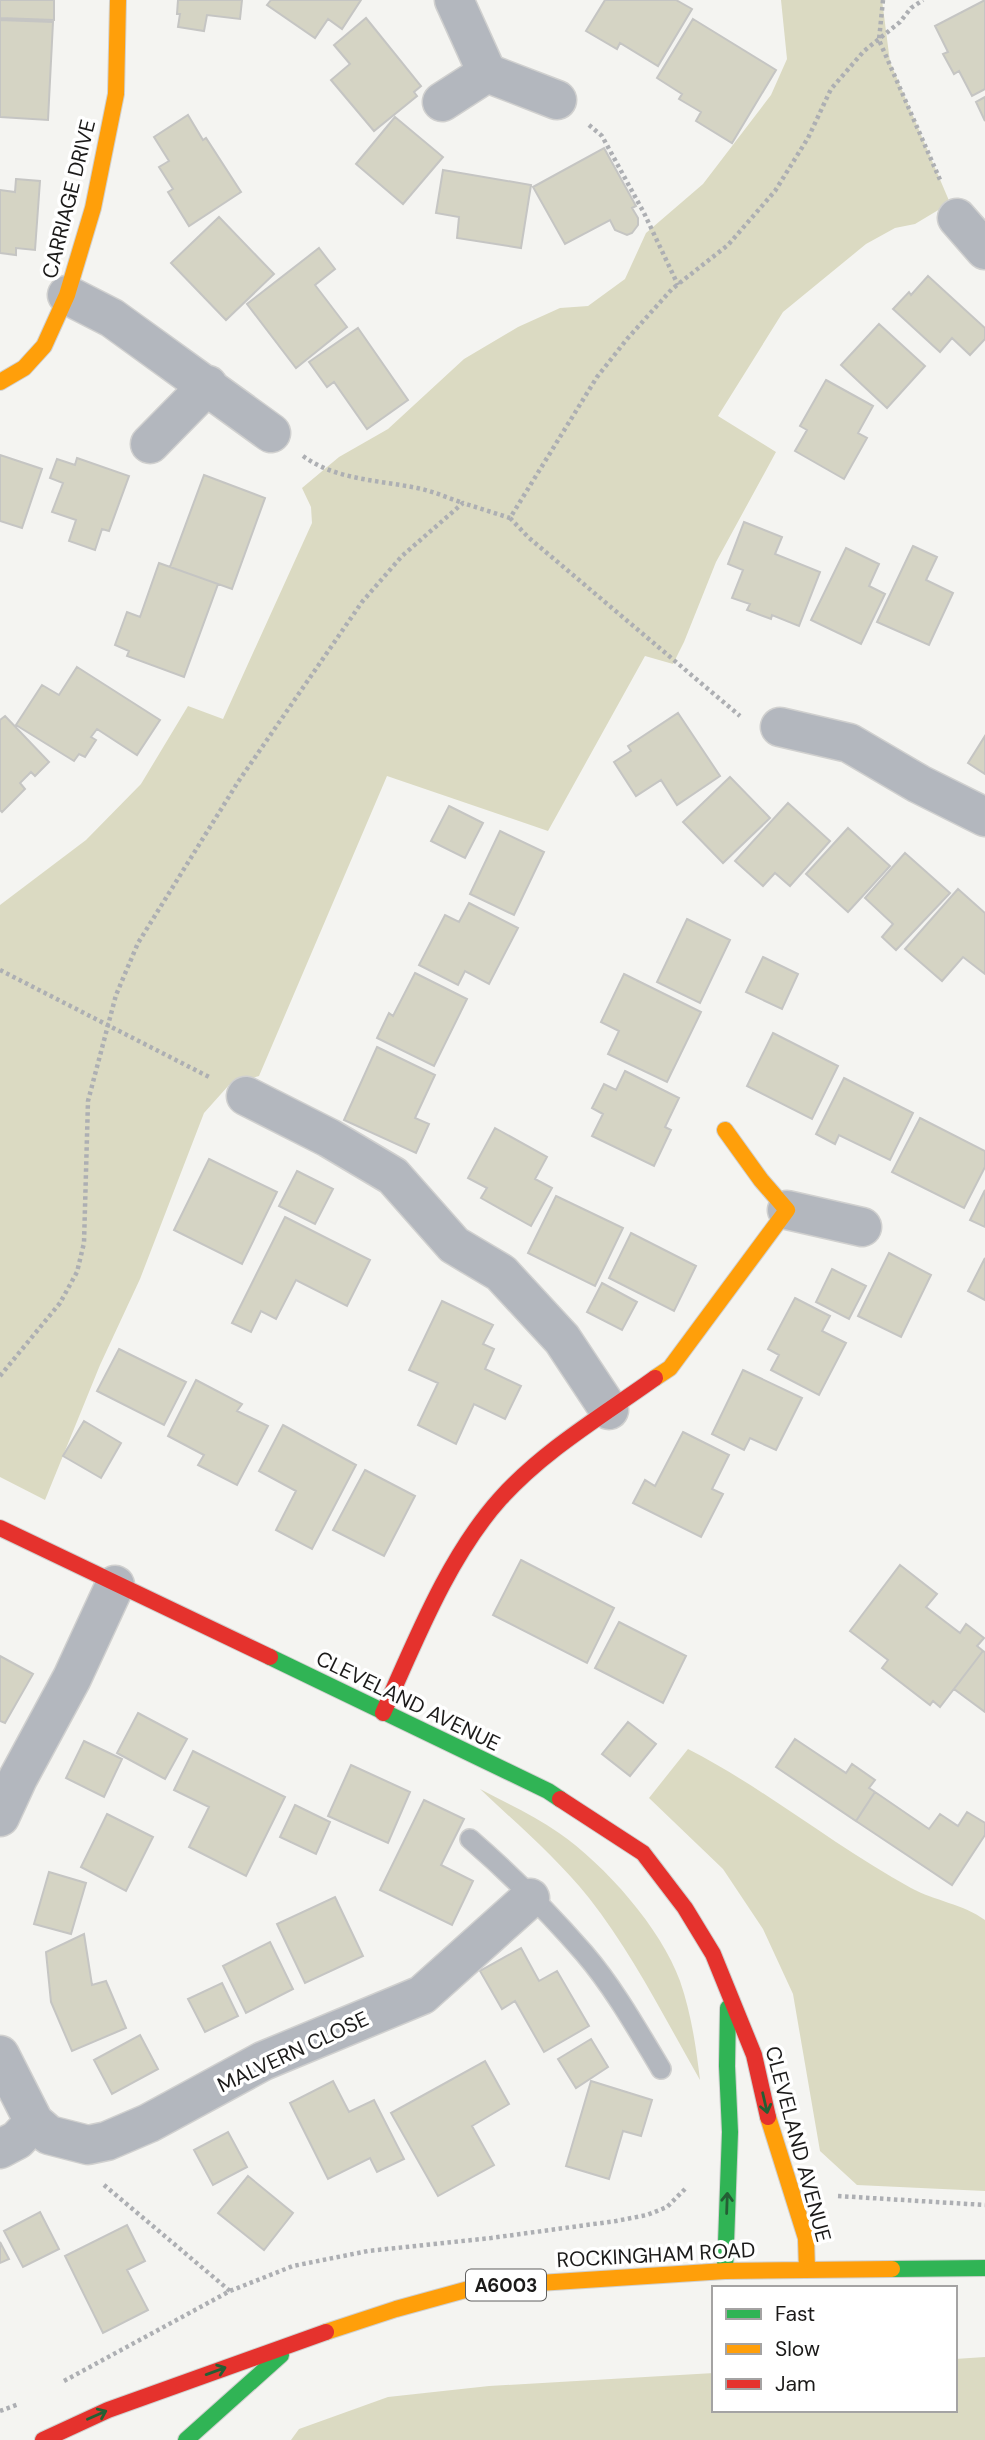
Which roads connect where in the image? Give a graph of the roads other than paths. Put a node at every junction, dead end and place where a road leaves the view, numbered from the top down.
1 (118, 0) edge
2 (454, 0) edge
3 (487, 74) junction
4 (557, 100) road end
5 (442, 102) dead end
6 (957, 218) road end
7 (985, 250) edge
8 (67, 295) junction
9 (0, 382) edge
10 (208, 386) junction
11 (271, 433) road end
12 (150, 444) dead end
13 (780, 727) road end
14 (985, 817) edge
15 (246, 1096) road end
16 (725, 1130) dead end
17 (787, 1210) junction
18 (862, 1227) dead end
19 (609, 1410) junction
20 (0, 1528) edge
21 (115, 1585) junction
22 (383, 1713) junction
23 (0, 1817) edge
24 (470, 1839) dead end
25 (530, 1898) junction
26 (728, 1992) junction
27 (0, 2055) edge
28 (661, 2068) dead end
29 (34, 2122) junction
30 (0, 2149) edge
31 (985, 2269) edge
32 (807, 2270) junction
33 (725, 2271) junction
34 (295, 2342) junction
35 (43, 2440) edge
36 (186, 2440) edge

1 - 8 street, CARRIAGE DRIVE
2 - 3 street
3 - 4 street
3 - 5 street
6 - 7 street
8 - 9 street, CARRIAGE DRIVE
8 - 10 street
10 - 11 street
10 - 12 street
13 - 14 street
15 - 19 street
16 - 17 street
17 - 18 street
17 - 19 street
19 - 22 street
20 - 21 street, CLEVELAND AVENUE
21 - 22 street, CLEVELAND AVENUE
21 - 23 street
22 - 26 street, CLEVELAND AVENUE
24 - 25 lane
25 - 28 lane
25 - 29 street, MALVERN CLOSE
26 -> 32 street, CLEVELAND AVENUE
33 -> 26 street, CLEVELAND AVENUE
27 - 29 street
29 - 30 street
31 - 32 street, ROCKINGHAM ROAD / A6003
32 - 33 street, ROCKINGHAM ROAD / A6003
33 - 34 street, ROCKINGHAM ROAD / A6003
35 -> 34 street, ROCKINGHAM ROAD / A6003
34 - 36 street, ROCKINGHAM ROAD / A6003

